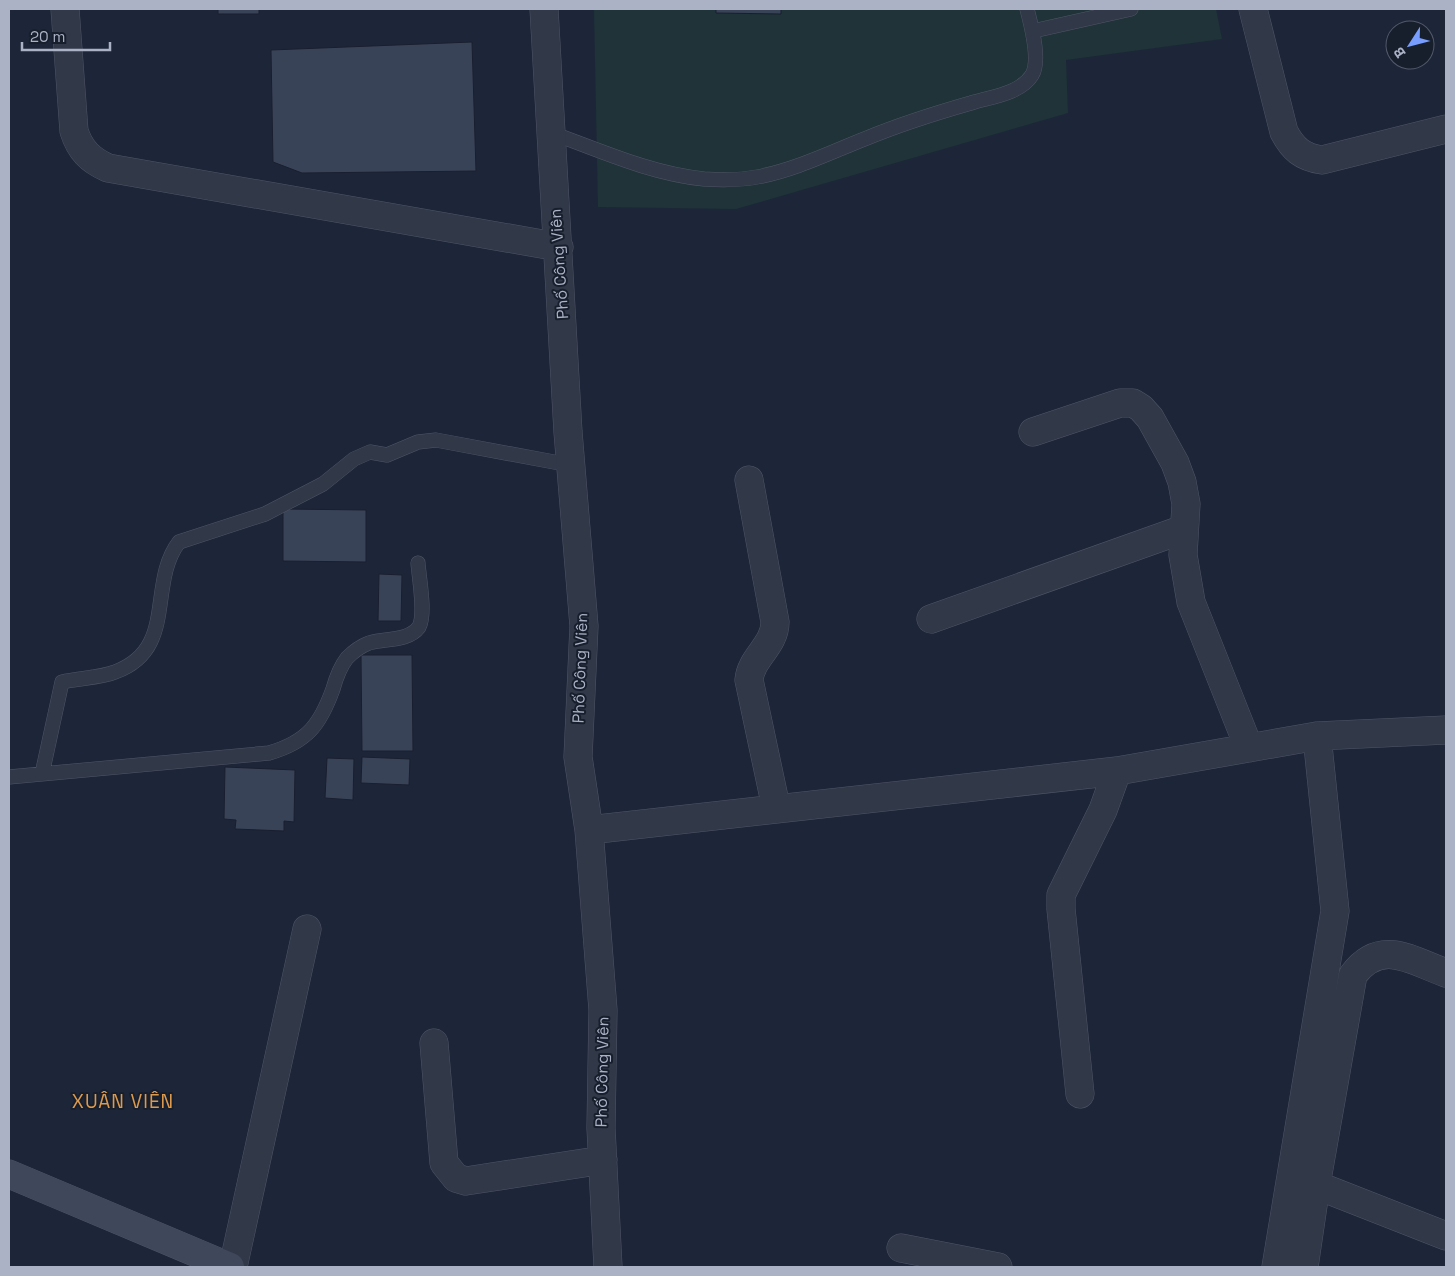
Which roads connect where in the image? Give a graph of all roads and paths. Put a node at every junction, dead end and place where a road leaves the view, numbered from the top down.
1 (65, 9) edge
2 (544, 9) edge
3 (1027, 9) edge
4 (1131, 9) edge
5 (1253, 9) edge
6 (1033, 31) junction
7 (1446, 129) edge
8 (549, 132) junction
9 (559, 247) junction
10 (1033, 432) dead end
11 (570, 465) junction
12 (749, 480) dead end
13 (1184, 529) junction
14 (418, 563) dead end
15 (931, 619) dead end
16 (1446, 730) edge
17 (1317, 736) junction
18 (1249, 748) junction
19 (1117, 771) junction
20 (42, 774) junction
21 (9, 777) edge
22 (776, 807) junction
23 (589, 830) junction
24 (307, 929) dead end
25 (1446, 973) edge
26 (434, 1043) dead end
27 (1080, 1094) dead end
28 (603, 1160) junction
29 (9, 1174) edge
30 (1316, 1185) junction
31 (1446, 1236) edge
32 (901, 1248) dead end
33 (232, 1267) edge
34 (608, 1267) edge
35 (998, 1267) edge
36 (1276, 1267) edge
37 (1304, 1267) edge

1 - 9 street
2 - 8 street, Phố Công Viên
3 - 6 lane
4 - 6 lane
5 - 7 street
6 - 8 lane
8 - 9 street, Phố Công Viên
9 - 11 street, Phố Công Viên
10 - 13 street
11 - 20 lane
11 - 23 street, Phố Công Viên
12 - 22 street
13 - 15 street
13 - 18 street
14 - 20 lane
16 - 17 street
17 - 18 street
17 - 36 street
18 - 19 street
19 - 22 street
19 - 27 street
20 - 21 lane
22 - 23 street
23 - 28 street, Phố Công Viên
24 - 33 street
25 - 30 street
26 - 28 street
28 - 34 street, Phố Công Viên
29 - 33 street
30 - 31 street
30 - 37 street
32 - 35 street

